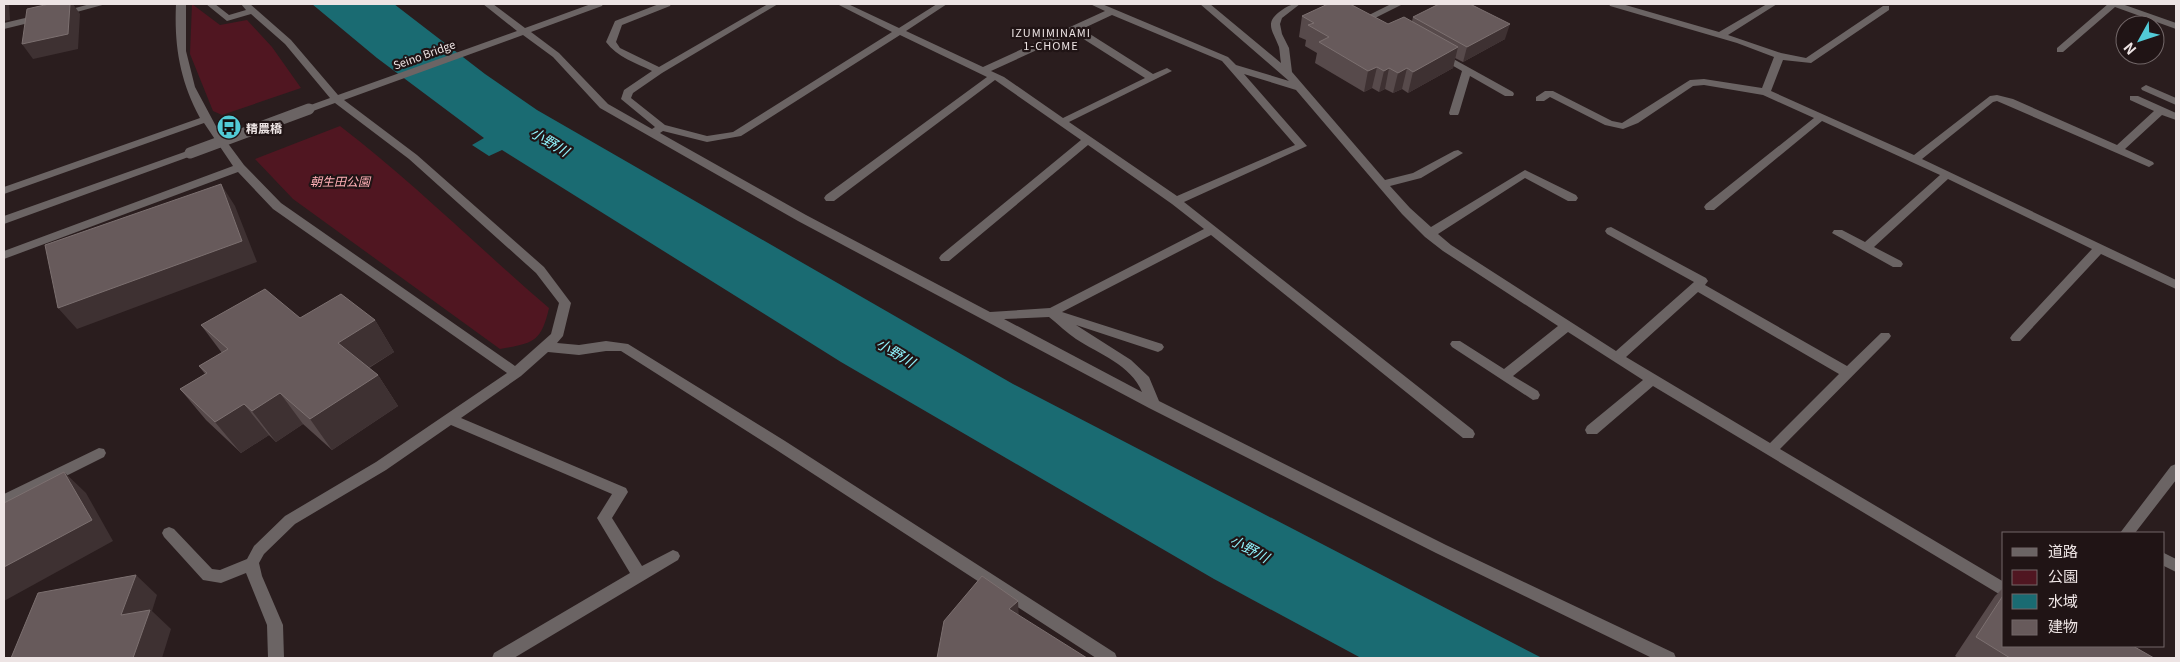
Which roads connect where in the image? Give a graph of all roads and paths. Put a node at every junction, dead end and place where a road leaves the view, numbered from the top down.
1 (101, 4) edge
2 (181, 4) edge
3 (210, 4) edge
4 (245, 4) edge
5 (487, 4) edge
6 (599, 4) edge
7 (667, 4) edge
8 (774, 4) edge
9 (841, 4) edge
10 (943, 4) edge
11 (1095, 4) edge
12 (1205, 4) edge
13 (1296, 4) edge
14 (1398, 4) edge
15 (1613, 4) edge
16 (1773, 4) edge
17 (2113, 4) edge
18 (1886, 8) dead end
19 (254, 11) junction
20 (1113, 11) junction
21 (1372, 16) edge
22 (4, 26) edge
23 (2176, 26) edge
24 (1075, 29) junction
25 (526, 30) junction
26 (898, 30) junction
27 (1721, 35) junction
28 (1432, 50) edge
29 (2060, 50) dead end
30 (1779, 56) junction
31 (1231, 67) junction
32 (1467, 70) junction
33 (659, 71) junction
34 (1167, 71) dead end
35 (989, 73) junction
36 (1287, 73) junction
37 (1152, 78) junction
38 (1300, 88) junction
39 (2146, 88) dead end
40 (1766, 92) junction
41 (1509, 94) dead end
42 (2134, 98) dead end
43 (336, 99) junction
44 (1540, 99) dead end
45 (2176, 102) edge
46 (2161, 110) junction
47 (1454, 113) dead end
48 (1821, 117) junction
49 (2176, 118) edge
50 (206, 119) junction
51 (1062, 122) junction
52 (657, 130) junction
53 (1088, 140) junction
54 (2118, 150) junction
55 (1458, 153) dead end
56 (1915, 159) junction
57 (2149, 164) dead end
58 (240, 167) junction
59 (1947, 174) junction
60 (1384, 184) junction
61 (4, 190) edge
62 (830, 198) dead end
63 (1572, 198) dead end
64 (1176, 201) junction
65 (1710, 207) dead end
66 (4, 220) edge
67 (1212, 230) junction
68 (1611, 232) dead end
69 (1429, 234) junction
70 (1838, 234) dead end
71 (1866, 248) junction
72 (2100, 248) junction
73 (4, 255) edge
74 (945, 258) dead end
75 (1897, 264) dead end
76 (2176, 285) edge
77 (1697, 286) junction
78 (1052, 312) junction
79 (988, 316) junction
80 (1567, 326) junction
81 (1885, 336) dead end
82 (2016, 338) dead end
83 (1456, 344) dead end
84 (544, 347) junction
85 (1158, 347) dead end
86 (1617, 358) junction
87 (1846, 372) junction
88 (516, 373) junction
89 (1504, 376) junction
90 (1652, 379) junction
91 (1532, 395) dead end
92 (1154, 404) junction
93 (450, 419) junction
94 (1592, 430) dead end
95 (1468, 434) dead end
96 (1770, 451) junction
97 (98, 453) dead end
98 (2176, 470) edge
99 (4, 501) edge
100 (2128, 532) edge
101 (169, 533) dead end
102 (673, 556) dead end
103 (2165, 560) edge
104 (252, 563) junction
105 (2176, 566) edge
106 (640, 576) junction
107 (2002, 589) edge
108 (276, 658) edge
109 (500, 658) edge
110 (1109, 658) edge
111 (1668, 658) edge

1 - 22 street
2 - 50 street
3 - 19 street
4 - 19 street
5 - 25 street
6 - 25 street, Seino Bridge
7 - 33 street
8 - 33 street
9 - 26 street
10 - 26 street
11 - 20 street
12 - 36 street
13 - 36 street
14 - 21 street
15 - 27 street
16 - 27 street
17 - 23 street
17 - 29 street
18 - 30 street
19 - 43 street
20 - 24 street
20 - 31 street
24 - 35 street
24 - 37 street
25 - 43 street, Seino Bridge
25 - 52 street
26 - 35 street
26 - 52 street
27 - 30 street
28 - 32 street
30 - 40 street
31 - 38 street
31 - 64 street
32 - 41 street
32 - 47 street
33 - 52 street
34 - 37 street
35 - 51 street
35 - 62 street
36 - 38 street
37 - 51 street
38 - 60 street
39 - 45 street
40 - 44 street
40 - 48 street
42 - 46 street
43 - 66 street, Seino Bridge, bridge
43 - 84 street
46 - 49 street
46 - 54 street
48 - 56 street
48 - 65 street
50 - 58 street
50 - 61 street
51 - 53 street
52 - 79 street
53 - 64 street
53 - 74 street
54 - 56 street
54 - 57 street
55 - 60 street
56 - 59 street
58 - 73 street
58 - 88 street
59 - 71 street
59 - 72 street
60 - 69 street
63 - 69 street
64 - 67 street
67 - 78 street
67 - 95 street
68 - 77 street
69 - 80 street
70 - 71 street
71 - 75 street
72 - 76 street
72 - 82 street
77 - 86 street
77 - 87 street
78 - 79 street
78 - 85 street
78 - 92 street
79 - 92 street
80 - 86 street
80 - 89 street
81 - 87 street
83 - 89 street
84 - 88 street
84 - 110 street
86 - 90 street
87 - 96 street
88 - 93 street
89 - 91 street
90 - 94 street
90 - 96 street
92 - 111 street
93 - 104 street
93 - 106 street
96 - 107 street
97 - 99 street
98 - 100 street
101 - 104 street
102 - 106 street
103 - 105 street
104 - 108 street
106 - 109 street

